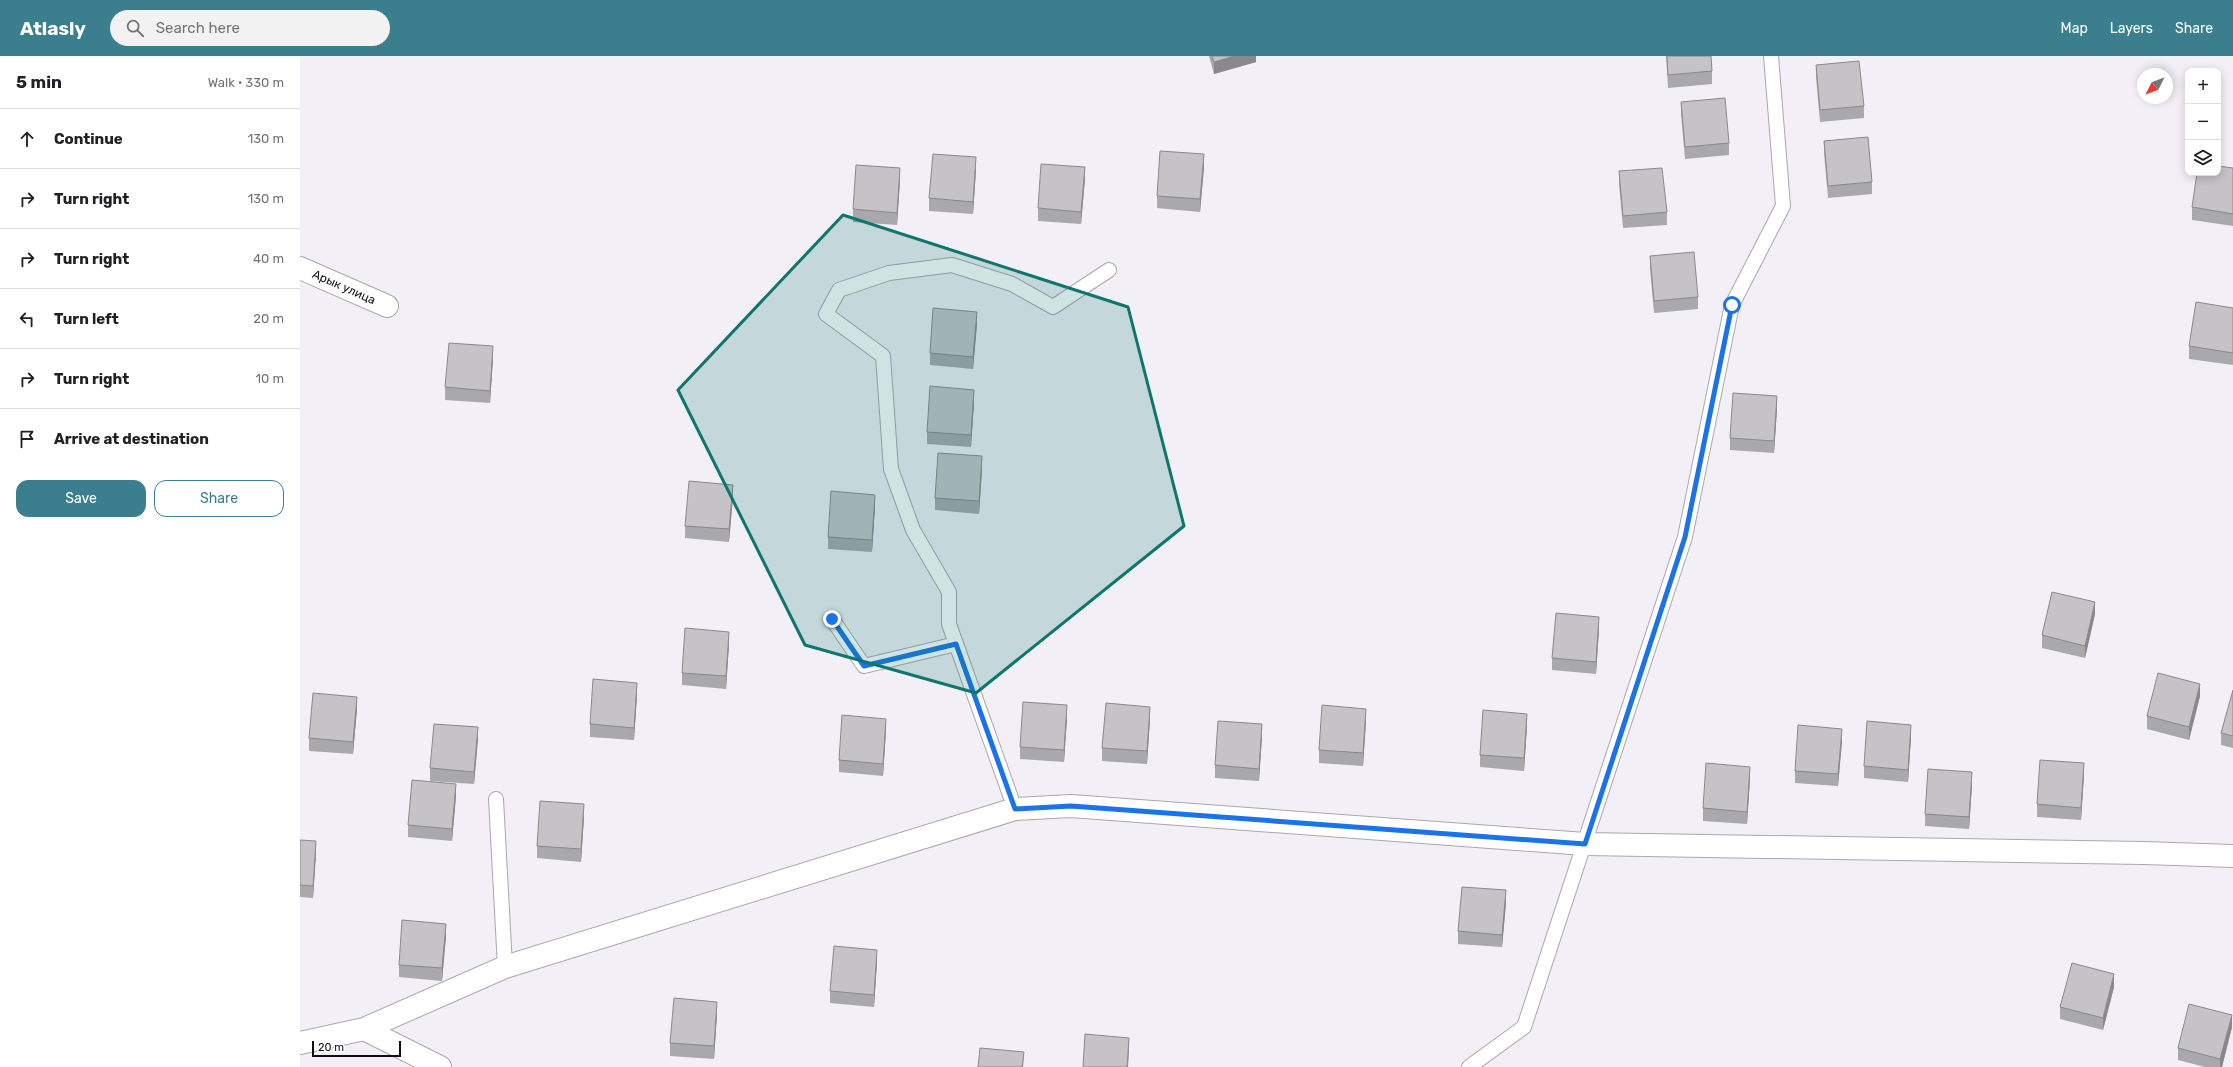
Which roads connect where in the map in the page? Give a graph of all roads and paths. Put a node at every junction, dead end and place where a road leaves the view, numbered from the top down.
1 (1771, 56) edge
2 (300, 268) edge
3 (1109, 270) dead end
4 (387, 306) dead end
5 (832, 619) dead end
6 (956, 644) junction
7 (496, 799) dead end
8 (1015, 809) junction
9 (1585, 844) junction
10 (2233, 856) edge
11 (505, 967) junction
12 (364, 1030) junction
13 (300, 1043) edge
14 (440, 1067) edge
15 (1469, 1067) edge

1 - 9 lane
2 - 4 street, Арык улица
3 - 6 lane
5 - 6 lane
6 - 8 lane
7 - 11 lane
8 - 9 street
8 - 11 street
9 - 10 street
9 - 15 lane
11 - 12 street
12 - 13 street
12 - 14 street

